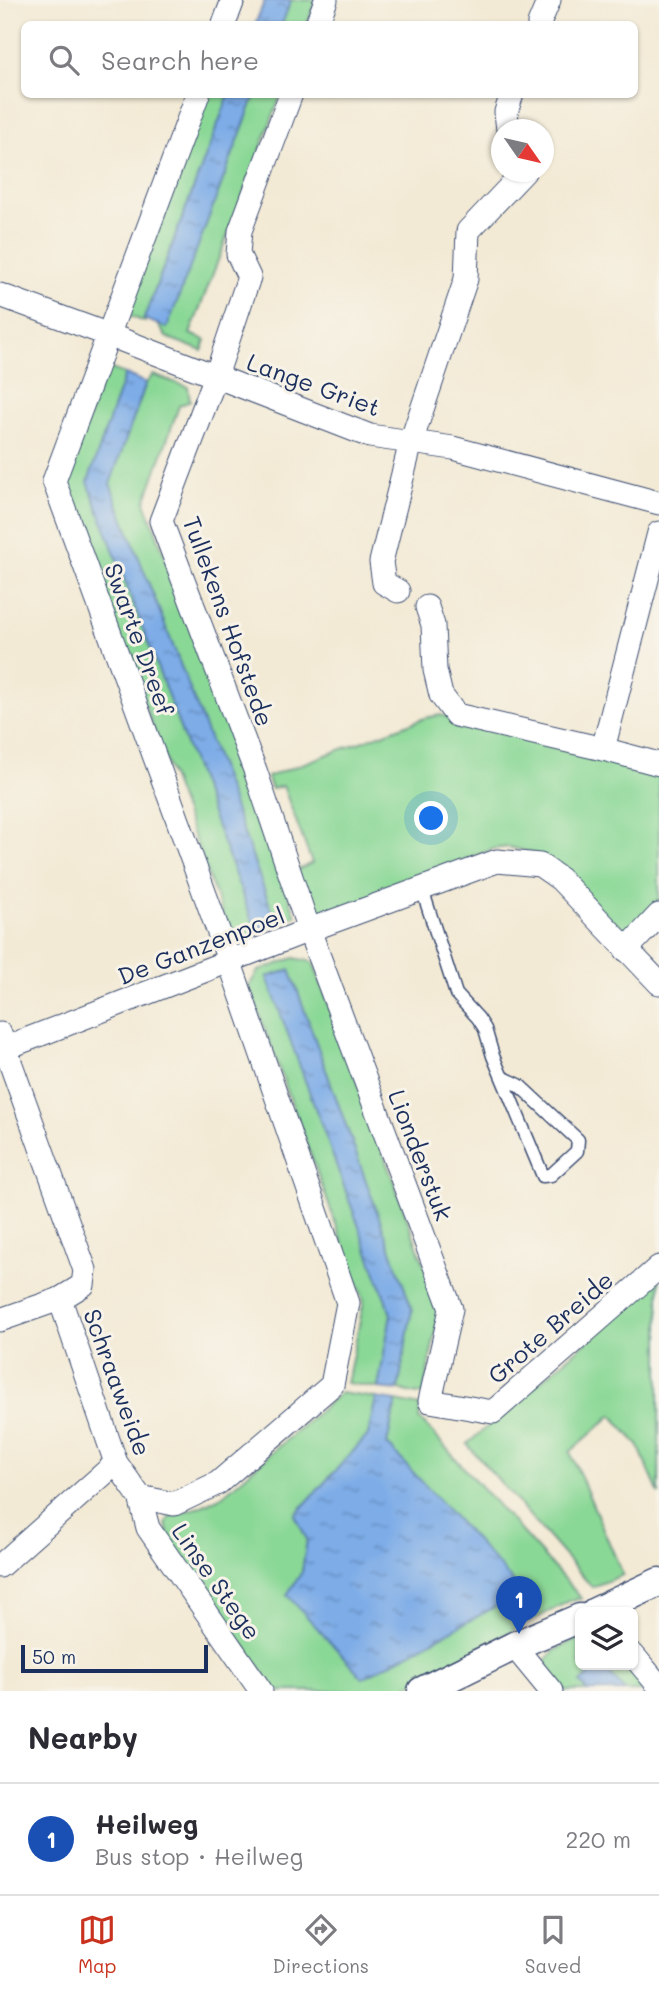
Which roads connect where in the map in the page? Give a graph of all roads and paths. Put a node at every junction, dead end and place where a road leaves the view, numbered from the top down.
1 (233, 0) edge
2 (326, 0) edge
3 (549, 0) edge
4 (225, 21) edge
5 (318, 21) edge
6 (540, 21) edge
7 (197, 98) edge
8 (290, 98) edge
9 (511, 98) edge
10 (507, 119) edge
11 (515, 182) edge
12 (0, 295) edge
13 (109, 335) junction
14 (216, 376) junction
15 (411, 442) junction
16 (659, 503) edge
17 (659, 533) edge
18 (398, 591) dead end
19 (427, 607) dead end
20 (603, 748) junction
21 (659, 764) edge
22 (422, 889) junction
23 (659, 915) edge
24 (309, 930) junction
25 (626, 950) junction
26 (230, 962) junction
27 (659, 984) edge
28 (2, 1045) edge
29 (502, 1077) junction
30 (659, 1267) edge
31 (61, 1298) junction
32 (0, 1320) edge
33 (430, 1401) joint
34 (116, 1463) junction
35 (139, 1497) junction
36 (0, 1566) edge
37 (659, 1582) edge
38 (607, 1607) edge
39 (575, 1621) edge
40 (514, 1646) junction
41 (638, 1661) edge
42 (659, 1686) edge
43 (261, 1691) edge
44 (422, 1691) edge
45 (551, 1691) edge

1 - 4 street
2 - 5 street
3 - 6 street
7 - 13 street, Swarte Dreef
8 - 14 street, Tullekens Hofstede
9 - 10 street
11 - 15 street
12 - 13 street, Lange Griet
13 - 14 street, Lange Griet
13 - 26 street, Swarte Dreef
14 - 15 street, Lange Griet
14 - 24 street, Tullekens Hofstede
15 - 16 street, Lange Griet
15 - 18 street
17 - 20 street
19 - 20 street
20 - 21 street
22 - 24 street, De Ganzenpoel
22 - 25 street, De Ganzenpoel
22 - 29 lane
23 - 25 street
24 - 26 street, De Ganzenpoel
24 - 33 street, Lionderstuk
25 - 27 street, De Ganzenpoel
26 - 28 street, De Ganzenpoel
26 - 35 street
28 - 31 street, Schraaweide
29 - 29 lane
30 - 33 street, Grote Breide
31 - 32 street
31 - 34 street, Schraaweide
34 - 35 street, Schraaweide
34 - 36 street
35 - 43 street, Linse Stege
37 - 38 street
39 - 40 street
40 - 44 street
40 - 45 street
41 - 42 street

